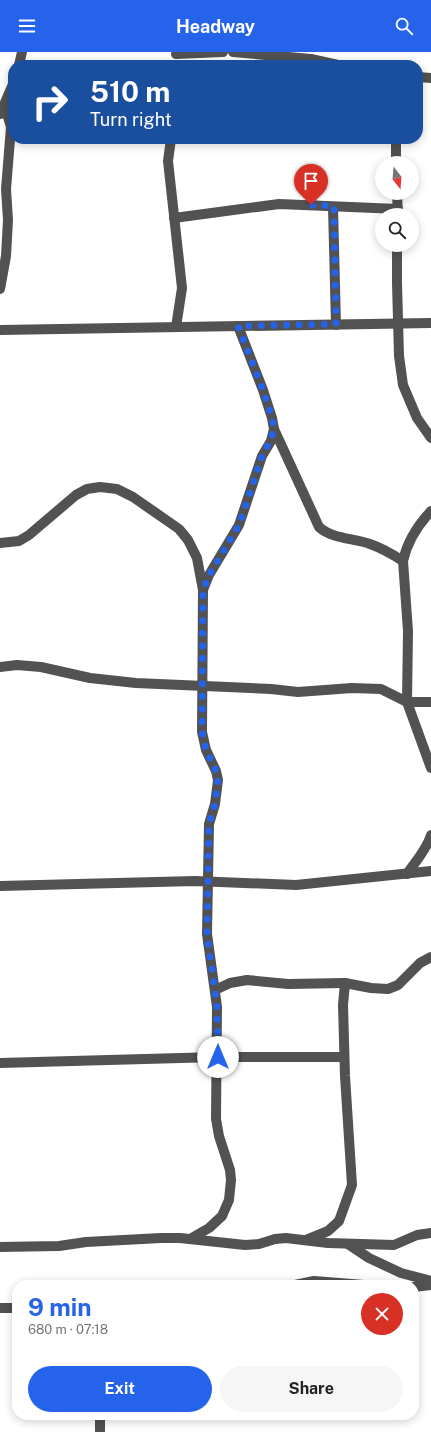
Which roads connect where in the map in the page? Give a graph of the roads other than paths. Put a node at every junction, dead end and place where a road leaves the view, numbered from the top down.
1 (223, 52) edge
2 (233, 52) edge
3 (176, 53) edge
4 (316, 60) edge
5 (8, 96) edge
6 (1, 112) edge
7 (10, 144) edge
8 (170, 144) edge
9 (396, 144) edge
10 (396, 156) edge
11 (334, 206) junction
12 (375, 210) edge
13 (174, 218) junction
14 (397, 252) edge
15 (0, 289) edge
16 (431, 323) edge
17 (336, 324) junction
18 (398, 324) junction
19 (238, 326) junction
20 (176, 327) junction
21 (0, 330) edge
22 (274, 429) junction
23 (431, 439) edge
24 (431, 511) edge
25 (0, 543) edge
26 (403, 562) junction
27 (203, 590) junction
28 (0, 667) edge
29 (202, 686) junction
30 (407, 702) junction
31 (431, 702) edge
32 (431, 768) edge
33 (431, 835) edge
34 (431, 871) edge
35 (407, 874) junction
36 (208, 881) junction
37 (0, 886) edge
38 (431, 957) edge
39 (345, 983) junction
40 (215, 990) junction
41 (218, 1057) junction
42 (344, 1057) junction
43 (0, 1063) edge
44 (431, 1233) edge
45 (190, 1239) junction
46 (306, 1240) junction
47 (347, 1244) junction
48 (0, 1246) edge
49 (431, 1281) edge
50 (431, 1285) edge
51 (419, 1286) edge
52 (0, 1308) edge
53 (12, 1308) edge
54 (100, 1420) edge
55 (100, 1432) edge

1 - 3 street
2 - 4 street
5 - 6 street
7 - 15 street
8 - 13 street
9 - 10 street
11 - 12 street
11 - 13 street
11 - 17 street
13 - 20 street
14 - 18 street
16 - 18 street
17 - 18 street
17 - 19 street
18 - 23 street
19 - 20 street
19 - 22 street
20 - 21 street
22 - 26 street
22 - 27 street
24 - 26 street
25 - 27 street
26 - 30 street
27 - 29 street
28 - 29 street
29 - 30 street
29 - 36 street
30 - 31 street
30 - 32 street
33 - 35 street
34 - 35 street
35 - 36 street
36 - 37 street
36 - 40 street
38 - 39 street
39 - 40 street
39 - 42 street
40 - 41 street
41 - 42 street
41 - 43 street
41 - 45 street
42 - 46 street
44 - 47 street
45 - 46 street
45 - 48 street
46 - 47 street
47 - 49 street
50 - 51 street
52 - 53 street
54 - 55 street

